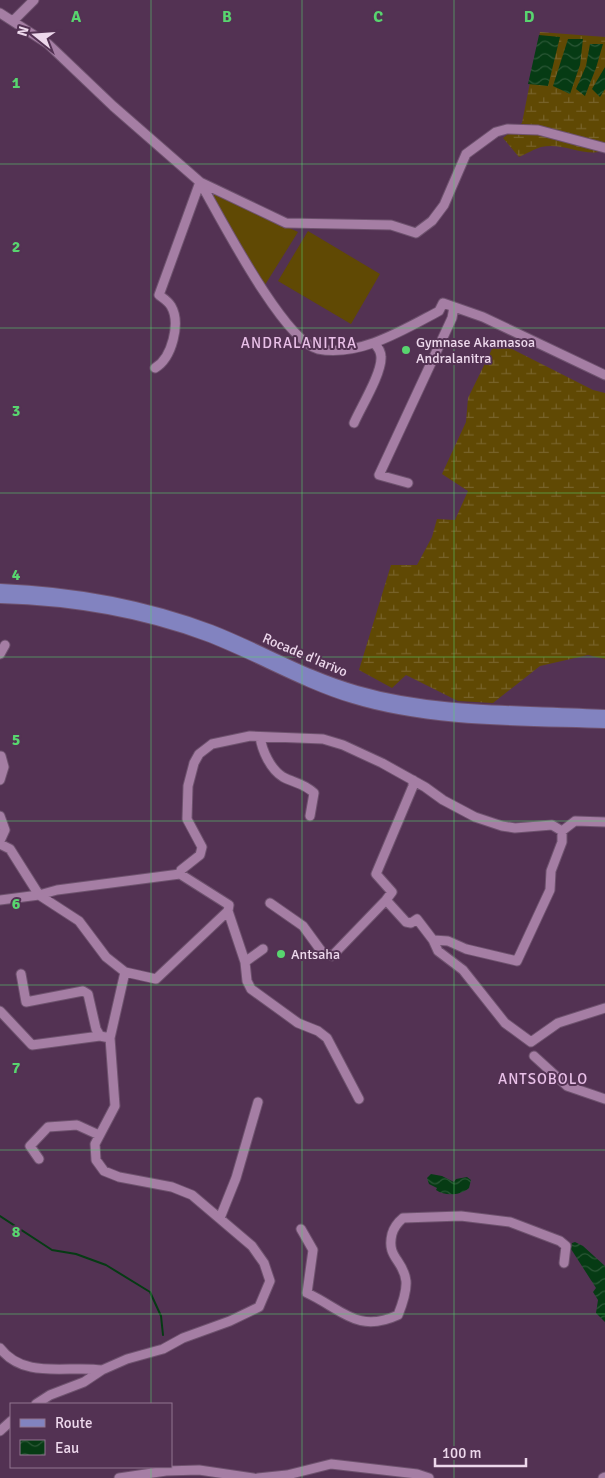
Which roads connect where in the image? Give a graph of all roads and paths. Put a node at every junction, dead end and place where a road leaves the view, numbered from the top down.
1 (34, 0) edge
2 (0, 13) edge
3 (12, 21) junction
4 (605, 148) edge
5 (200, 182) junction
6 (454, 307) junction
7 (374, 343) junction
8 (155, 368) dead end
9 (605, 375) edge
10 (354, 422) dead end
11 (408, 483) dead end
12 (0, 589) edge
13 (0, 598) edge
14 (5, 645) dead end
15 (0, 654) edge
16 (605, 715) edge
17 (605, 723) edge
18 (260, 737) junction
19 (1, 756) edge
20 (0, 780) edge
21 (413, 780) junction
22 (0, 816) edge
23 (310, 816) dead end
24 (605, 822) edge
25 (562, 831) junction
26 (0, 842) edge
27 (180, 874) junction
28 (39, 895) junction
29 (0, 900) edge
30 (386, 900) junction
31 (270, 903) dead end
32 (228, 911) junction
33 (433, 940) junction
34 (263, 949) dead end
35 (245, 962) junction
36 (125, 972) junction
37 (21, 974) dead end
38 (605, 1008) edge
39 (0, 1011) edge
40 (100, 1036) junction
41 (110, 1038) junction
42 (534, 1056) dead end
43 (605, 1099) edge
44 (359, 1100) dead end
45 (258, 1102) dead end
46 (98, 1135) junction
47 (39, 1159) dead end
48 (220, 1218) junction
49 (301, 1229) dead end
50 (564, 1263) dead end
51 (0, 1348) edge
52 (102, 1370) junction
53 (38, 1403) edge
54 (10, 1422) edge
55 (0, 1431) edge
56 (119, 1478) edge
57 (253, 1478) edge
58 (258, 1478) edge
59 (429, 1478) edge

1 - 3 street
2 - 3 street
3 - 5 street
4 - 5 street
5 - 7 street
5 - 8 street
6 - 7 street
6 - 9 street
6 - 11 street
7 - 10 street
12 - 16 main road, Rocade d'Iarivo
13 - 17 main road, Rocade d'Iarivo
14 - 15 street
18 - 21 street
18 - 23 street
18 - 27 street
19 - 20 street
21 - 25 street
21 - 30 street
22 - 26 street
24 - 25 street
25 - 33 street
26 - 28 street
27 - 28 street
27 - 32 street
28 - 29 street
28 - 36 street
30 - 31 street
30 - 33 street
32 - 35 street
32 - 36 street
33 - 38 street
34 - 35 street
35 - 44 street
36 - 41 street
37 - 40 street
39 - 40 street
40 - 41 street
41 - 46 street
42 - 43 street
45 - 48 street
46 - 47 street
46 - 48 street
48 - 52 street
49 - 50 street
51 - 52 street
52 - 53 street
54 - 55 street
56 - 57 street
58 - 59 street

